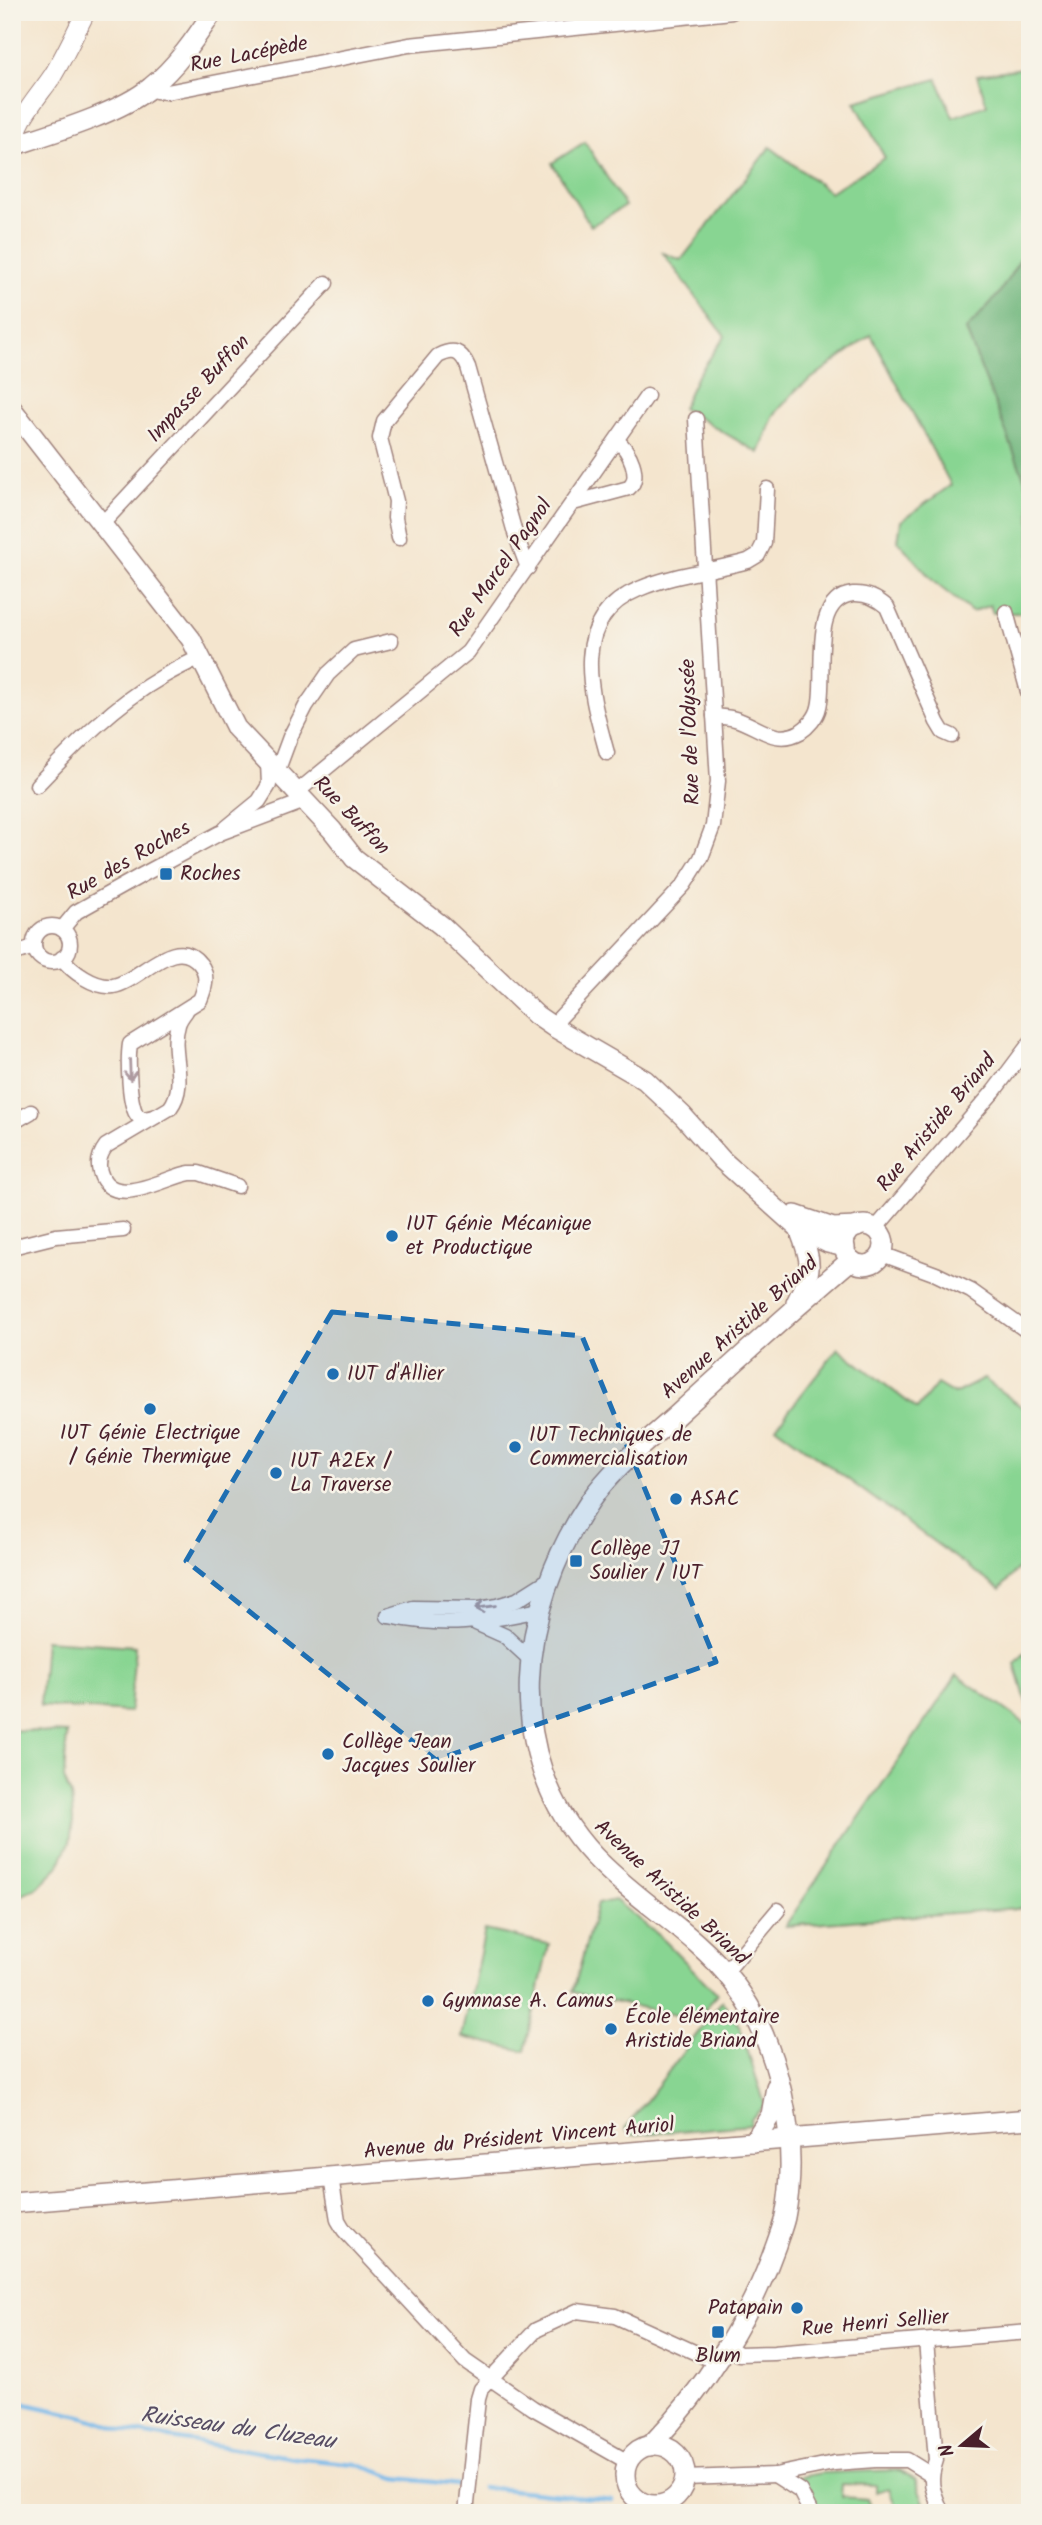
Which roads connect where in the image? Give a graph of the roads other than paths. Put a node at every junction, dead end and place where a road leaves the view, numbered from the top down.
1 (86, 12) edge
2 (214, 12) edge
3 (733, 12) edge
4 (151, 88) junction
5 (13, 146) edge
6 (326, 283) dead end
7 (647, 396) dead end
8 (12, 408) edge
9 (696, 419) dead end
10 (617, 441) junction
11 (767, 489) dead end
12 (573, 503) junction
13 (103, 524) junction
14 (399, 538) dead end
15 (527, 568) junction
16 (705, 571) junction
17 (1006, 611) dead end
18 (391, 640) dead end
19 (201, 657) junction
20 (1030, 699) edge
21 (713, 716) junction
22 (953, 736) dead end
23 (607, 753) dead end
24 (273, 768) junction
25 (37, 785) dead end
26 (301, 797) junction
27 (220, 833) junction
28 (62, 929) junction
29 (34, 947) junction
30 (12, 954) edge
31 (62, 958) junction
32 (187, 1010) junction
33 (552, 1026) junction
34 (1030, 1043) edge
35 (131, 1107) junction
36 (31, 1112) dead end
37 (156, 1116) junction
38 (12, 1123) edge
39 (124, 1134) junction
40 (237, 1186) dead end
41 (772, 1204) junction
42 (799, 1228) junction
43 (867, 1228) junction
44 (123, 1230) dead end
45 (12, 1247) edge
46 (848, 1253) junction
47 (882, 1254) junction
48 (794, 1307) junction
49 (1030, 1333) edge
50 (547, 1581) junction
51 (539, 1610) junction
52 (475, 1623) junction
53 (531, 1660) junction
54 (778, 1910) dead end
55 (725, 1973) junction
56 (772, 2058) junction
57 (1030, 2119) edge
58 (789, 2139) junction
59 (753, 2142) junction
60 (331, 2177) junction
61 (12, 2203) edge
62 (1030, 2332) edge
63 (926, 2341) junction
64 (721, 2354) junction
65 (491, 2378) junction
66 (672, 2423) junction
67 (650, 2446) junction
68 (675, 2454) junction
69 (628, 2462) junction
70 (931, 2475) junction
71 (775, 2476) junction
72 (684, 2478) junction
73 (626, 2485) junction
74 (654, 2509) edge
75 (466, 2513) edge
76 (626, 2513) edge
77 (811, 2513) edge
78 (942, 2513) edge

1 - 5 street
2 - 4 main road
3 - 4 street, Rue Lacépède
4 - 5 main road
6 - 13 street, Impasse Buffon
7 - 10 street, Rue Marcel Pagnol
8 - 13 main road, Rue Buffon
9 - 16 street, Rue de l'Odyssée
10 - 12 street, Rue Marcel Pagnol
10 - 12 street
11 - 16 street
12 - 15 street, Rue Marcel Pagnol
13 - 19 main road, Rue Buffon
14 - 15 street
15 - 26 street, Rue Marcel Pagnol
16 - 21 street, Rue de l'Odyssée
16 - 23 street
17 - 20 street
18 - 24 street, Rue des Roches
19 - 24 main road, Rue Buffon
19 - 25 street
21 - 22 street
21 - 33 street, Rue de l'Odyssée
24 - 26 main road, Rue Buffon
24 - 27 street, Rue des Roches
26 - 27 street, Rue des Roches
26 - 33 main road, Rue Buffon
27 - 28 street, Rue des Roches
28 - 29 street
28 - 31 street
29 - 30 street
29 - 31 street
31 - 32 street
32 -> 35 street
32 - 37 street
33 - 41 main road, Rue Buffon
34 - 43 street, Rue Aristide Briand
35 - 37 street
35 - 39 street
36 - 38 street
37 - 39 street
39 - 40 street
41 - 42 main road, Rue Buffon
41 - 43 main road, Rue Buffon
42 - 46 main road, Rue Buffon
42 - 48 main road
43 - 46 main road
43 - 47 main road
44 - 45 street
46 - 47 main road
46 - 48 main road, Avenue Aristide Briand
47 - 49 street
48 - 50 main road, Avenue Aristide Briand
50 - 51 main road, Avenue Aristide Briand
50 -> 52 street
51 - 52 street
51 - 53 main road, Avenue Aristide Briand
52 - 53 street
53 - 55 main road, Avenue Aristide Briand
54 - 55 street
55 - 56 main road, Avenue Aristide Briand
56 - 58 main road, Avenue Aristide Briand
56 - 59 main road
57 - 58 main road, Avenue du Président Vincent Auriol
58 - 59 main road, Avenue du Président Vincent Auriol
58 - 64 main road, Avenue Aristide Briand
59 - 60 main road, Avenue du Président Vincent Auriol
60 - 61 main road, Avenue du Président Vincent Auriol
60 - 65 street
62 - 63 street, Rue Henri Sellier
63 - 64 street, Rue Henri Sellier
63 - 70 street
64 - 65 street, Rue Henri Sellier
64 - 66 main road, Avenue Aristide Briand
65 - 69 street
65 - 75 street, Rue Henri Sellier
66 - 67 main road, Avenue Aristide Briand
66 - 68 main road
67 - 68 main road
67 - 69 main road
68 - 72 main road
69 - 73 main road
70 - 71 street
70 - 78 street
71 - 72 street
71 - 77 street
72 - 74 main road
73 - 74 main road
73 - 76 main road

